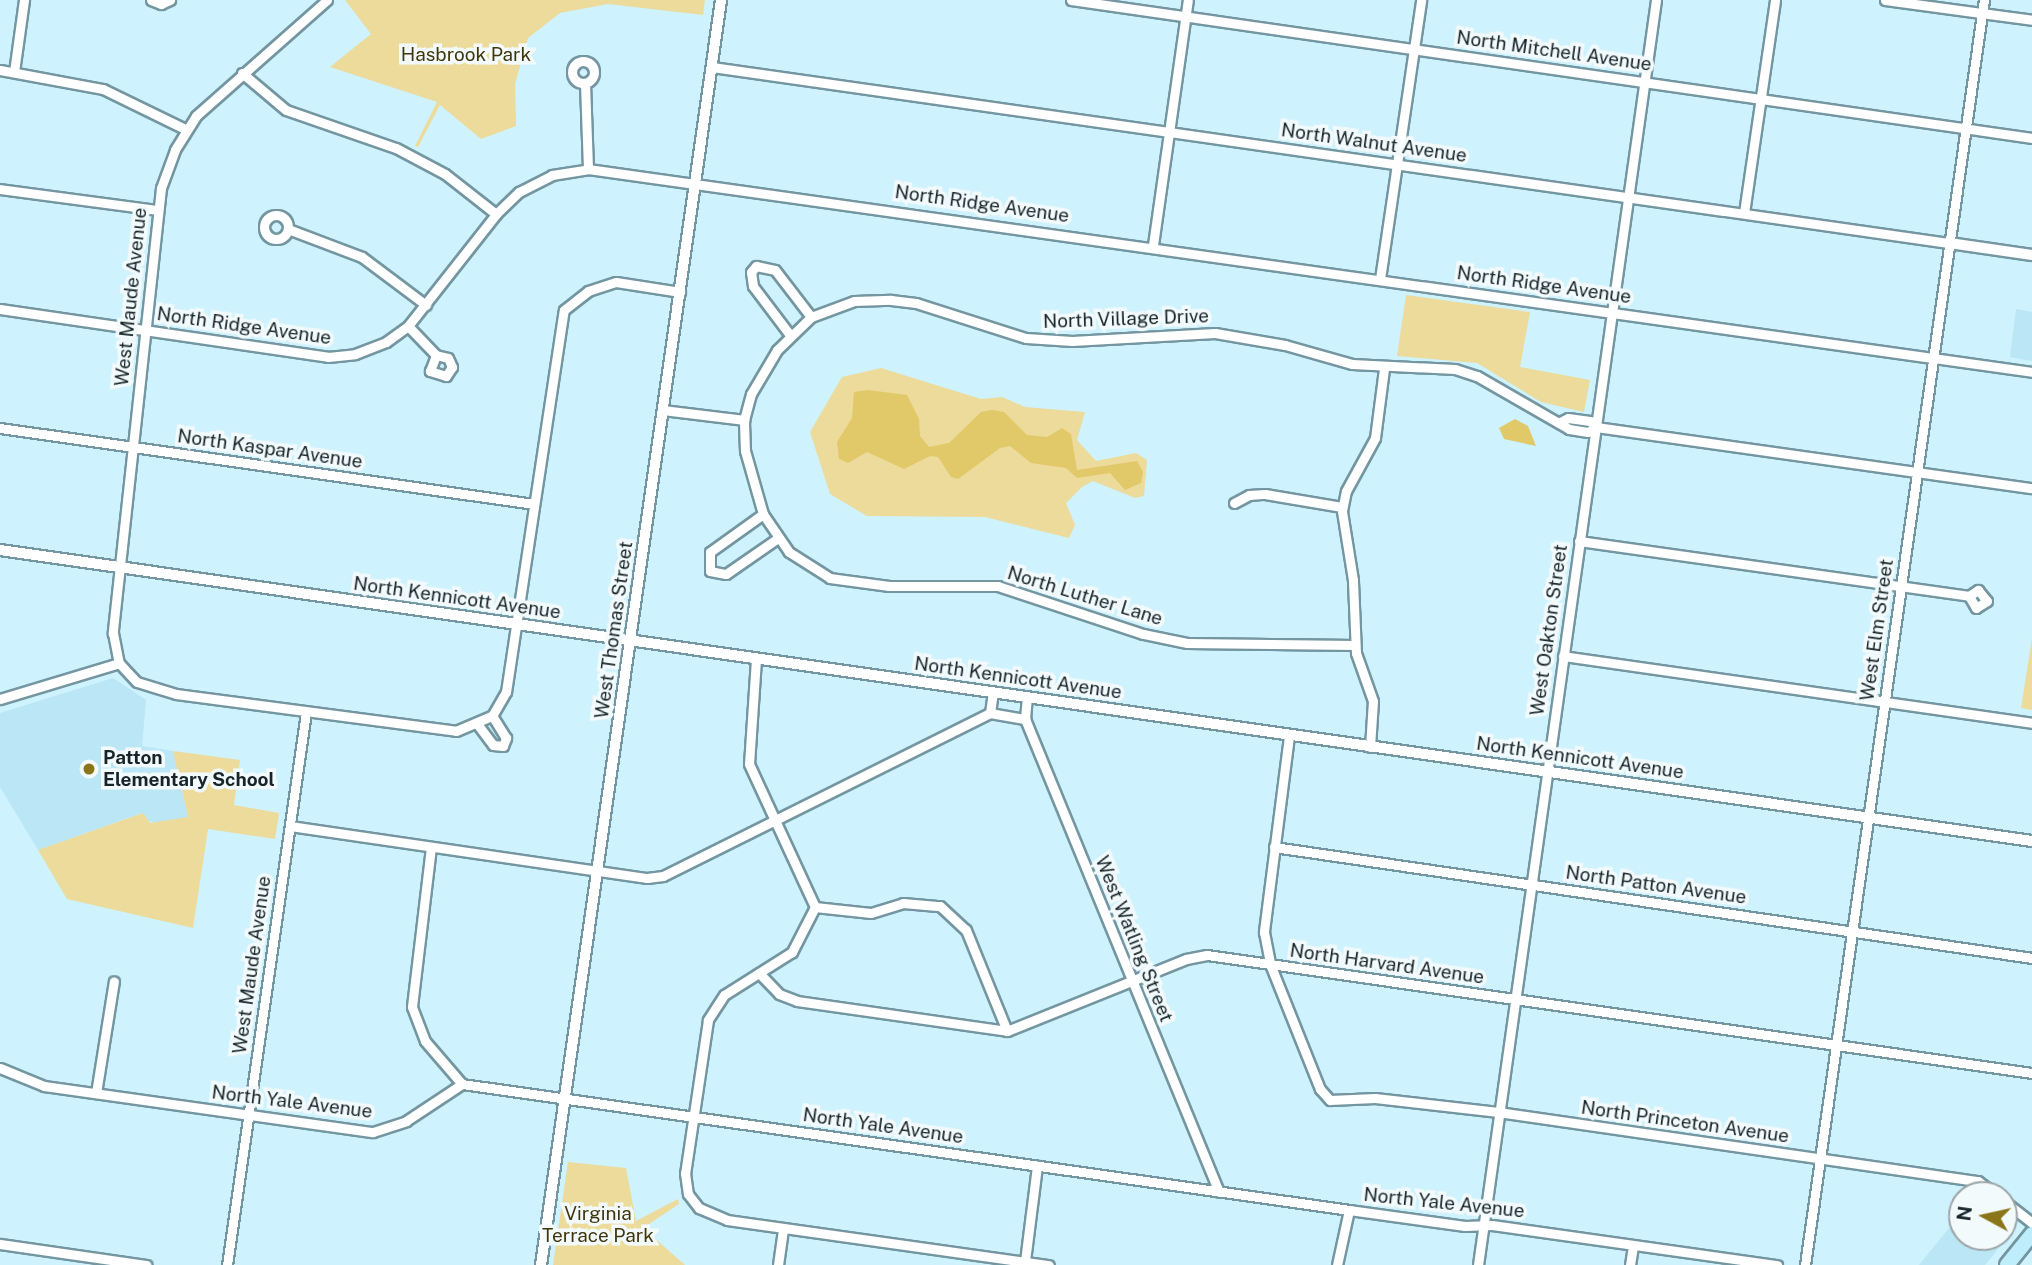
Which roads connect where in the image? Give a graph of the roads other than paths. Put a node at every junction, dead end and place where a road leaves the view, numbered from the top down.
1 (24, 0) edge
2 (151, 0) edge
3 (170, 0) edge
4 (327, 0) edge
5 (721, 0) edge
6 (1071, 0) edge
7 (1188, 0) edge
8 (1421, 0) edge
9 (1656, 0) edge
10 (1775, 0) edge
11 (1885, 0) edge
12 (1984, 0) edge
13 (1982, 14) junction
14 (1186, 16) junction
15 (2032, 20) edge
16 (1413, 49) junction
17 (712, 67) junction
18 (0, 70) edge
19 (14, 72) junction
20 (242, 73) junction
21 (1645, 81) junction
22 (585, 83) dead end
23 (1761, 99) junction
24 (1966, 128) junction
25 (185, 129) junction
26 (1168, 132) junction
27 (2032, 138) edge
28 (1398, 163) junction
29 (589, 169) junction
30 (695, 181) junction
31 (0, 189) edge
32 (1628, 198) junction
33 (158, 210) junction
34 (1744, 213) junction
35 (496, 214) junction
36 (288, 229) dead end
37 (1949, 243) junction
38 (1153, 245) junction
39 (2032, 255) edge
40 (1380, 279) junction
41 (680, 292) junction
42 (426, 305) junction
43 (0, 309) edge
44 (1612, 313) junction
45 (811, 317) junction
46 (408, 326) junction
47 (145, 331) junction
48 (790, 335) junction
49 (436, 355) dead end
50 (1933, 358) junction
51 (1384, 369) junction
52 (2032, 372) edge
53 (663, 410) junction
54 (744, 420) junction
55 (1597, 427) junction
56 (0, 428) edge
57 (133, 447) junction
58 (1917, 472) junction
59 (2032, 488) edge
60 (1234, 503) dead end
61 (534, 504) junction
62 (1342, 507) junction
63 (763, 513) junction
64 (778, 538) junction
65 (1578, 541) junction
66 (0, 550) edge
67 (119, 567) junction
68 (1901, 587) junction
69 (1969, 597) dead end
70 (516, 625) junction
71 (630, 640) junction
72 (1355, 645) junction
73 (1563, 656) junction
74 (756, 659) junction
75 (119, 663) junction
76 (993, 692) junction
77 (1027, 696) junction
78 (0, 699) edge
79 (1885, 700) junction
80 (306, 712) junction
81 (990, 713) junction
82 (492, 716) junction
83 (1025, 719) junction
84 (2032, 723) edge
85 (478, 725) junction
86 (1289, 736) junction
87 (1370, 747) junction
88 (1547, 770) junction
89 (1868, 817) junction
90 (775, 822) junction
91 (290, 826) junction
92 (2032, 841) edge
93 (432, 847) junction
94 (1274, 847) junction
95 (597, 870) junction
96 (1530, 884) junction
97 (815, 907) junction
98 (1853, 931) junction
99 (2032, 958) edge
100 (1270, 964) junction
101 (759, 973) junction
102 (114, 981) dead end
103 (1132, 982) junction
104 (1513, 1000) junction
105 (1007, 1031) junction
106 (1835, 1046) junction
107 (0, 1068) edge
108 (2032, 1073) edge
109 (462, 1084) junction
110 (96, 1093) junction
111 (565, 1099) junction
112 (1498, 1112) junction
113 (247, 1116) junction
114 (692, 1117) junction
115 (1818, 1158) junction
116 (1037, 1166) junction
117 (1978, 1181) edge
118 (1219, 1192) junction
119 (1349, 1210) junction
120 (2018, 1212) edge
121 (2032, 1223) edge
122 (1483, 1225) junction
123 (783, 1229) junction
124 (2032, 1234) edge
125 (0, 1244) edge
126 (1633, 1245) junction
127 (1025, 1261) junction
128 (146, 1265) edge
129 (227, 1265) edge
130 (541, 1265) edge
131 (778, 1265) edge
132 (1049, 1265) edge
133 (1337, 1265) edge
134 (1478, 1265) edge
135 (1630, 1265) edge
136 (1777, 1265) edge
137 (1805, 1265) edge
138 (2007, 1265) edge

1 - 19 street
2 - 3 street
4 - 20 street, West Maude Avenue
5 - 17 street, West Thomas Street
6 - 14 street, North Mitchell Avenue
7 - 14 street
8 - 16 street
9 - 21 street, West Oakton Street
10 - 23 street
11 - 13 street
12 - 13 street, West Elm Street
13 - 15 street
13 - 24 street, West Elm Street
14 - 16 street, North Mitchell Avenue
14 - 26 street
16 - 21 street, North Mitchell Avenue
16 - 28 street
17 - 26 street, North Walnut Avenue
17 - 30 street, West Thomas Street
18 - 19 street
19 - 25 street
20 - 25 street, West Maude Avenue
20 - 35 street
21 - 23 street, North Mitchell Avenue
21 - 32 street, West Oakton Street
22 - 29 street
23 - 24 street, North Mitchell Avenue
23 - 34 street
24 - 27 street, North Mitchell Avenue
24 - 37 street, West Elm Street
25 - 33 street, West Maude Avenue
26 - 28 street, North Walnut Avenue
26 - 38 street
28 - 32 street, North Walnut Avenue
28 - 40 street
29 - 30 street, North Ridge Avenue
29 - 35 street, North Ridge Avenue
30 - 38 street, North Ridge Avenue
30 - 41 street, West Thomas Street
31 - 33 street
32 - 34 street, North Walnut Avenue
32 - 44 street, West Oakton Street
33 - 47 street, West Maude Avenue
34 - 37 street, North Walnut Avenue
35 - 42 street, North Ridge Avenue
36 - 42 street
37 - 39 street, North Walnut Avenue
37 - 50 street, West Elm Street
38 - 40 street, North Ridge Avenue
40 - 44 street, North Ridge Avenue
41 - 53 street, West Thomas Street
41 - 61 street
42 - 46 street, North Ridge Avenue
43 - 47 street, North Ridge Avenue
44 - 50 street, North Ridge Avenue
44 - 55 street, West Oakton Street
45 - 48 street, North Village Drive
45 - 48 street
45 - 51 street, North Village Drive
46 - 47 street, North Ridge Avenue
46 - 49 street
47 - 57 street, West Maude Avenue
48 - 54 street, North Village Drive
50 - 52 street, North Ridge Avenue
50 - 58 street, West Elm Street
51 - 55 street, North Village Drive
51 - 62 street
53 - 54 street
53 - 71 street, West Thomas Street
54 - 63 street, North Luther Lane
55 - 58 street, North Village Drive
55 - 65 street, West Oakton Street
56 - 57 street, North Kaspar Avenue
57 - 61 street, North Kaspar Avenue
57 - 67 street, West Maude Avenue
58 - 59 street, North Village Drive
58 - 68 street, West Elm Street
60 - 62 street
61 - 70 street
62 - 72 street
63 - 64 street, North Luther Lane
63 - 64 street
64 - 72 street, North Luther Lane
65 - 68 street
65 - 73 street, West Oakton Street
66 - 67 street, North Kennicott Avenue
67 - 70 street, North Kennicott Avenue
67 - 75 street, West Maude Avenue
68 - 69 street
68 - 79 street, West Elm Street
70 - 71 street, North Kennicott Avenue
70 - 82 street
71 - 74 street, North Kennicott Avenue
71 - 95 street, West Thomas Street
72 - 87 street
73 - 79 street
73 - 88 street, West Oakton Street
74 - 76 street, North Kennicott Avenue
74 - 90 street
75 - 78 street
75 - 80 street
76 - 77 street, North Kennicott Avenue
76 - 81 street
77 - 83 street, West Watling Street
77 - 86 street, North Kennicott Avenue
79 - 84 street
79 - 89 street, West Elm Street
80 - 85 street
80 - 91 street, West Maude Avenue
81 - 83 street
81 - 90 street
82 - 85 street
82 - 85 street
83 - 103 street, West Watling Street
86 - 87 street, North Kennicott Avenue
86 - 94 street
87 - 88 street, North Kennicott Avenue
88 - 89 street, North Kennicott Avenue
88 - 96 street, West Oakton Street
89 - 92 street, North Kennicott Avenue
89 - 98 street, West Elm Street
90 - 95 street
90 - 97 street
91 - 93 street
91 - 113 street, West Maude Avenue
93 - 95 street
93 - 109 street
94 - 96 street, North Patton Avenue
94 - 100 street
95 - 111 street, West Thomas Street
96 - 98 street, North Patton Avenue
96 - 104 street, West Oakton Street
97 - 101 street
97 - 105 street
98 - 99 street, North Patton Avenue
98 - 106 street, West Elm Street
100 - 103 street, North Harvard Avenue
100 - 104 street, North Harvard Avenue
100 - 112 street, North Princeton Avenue
101 - 105 street, North Harvard Avenue
101 - 114 street
102 - 110 street
103 - 105 street, North Harvard Avenue
103 - 118 street, West Watling Street
104 - 106 street, North Harvard Avenue
104 - 112 street, West Oakton Street
106 - 108 street, North Harvard Avenue
106 - 115 street, West Elm Street
107 - 110 street, North Yale Avenue
109 - 111 street, North Yale Avenue
109 - 113 street, North Yale Avenue
110 - 113 street, North Yale Avenue
111 - 114 street, North Yale Avenue
111 - 130 street, West Thomas Street
112 - 115 street, North Princeton Avenue
112 - 122 street, West Oakton Street
113 - 129 street, West Maude Avenue
114 - 116 street, North Yale Avenue
114 - 123 street
115 - 117 street, North Princeton Avenue
115 - 137 street, West Elm Street
116 - 118 street, North Yale Avenue
116 - 127 street
118 - 119 street, North Yale Avenue
119 - 122 street, North Yale Avenue
119 - 133 street
120 - 121 street
122 - 126 street, North Yale Avenue
122 - 134 street, West Oakton Street
123 - 127 street
123 - 131 street
124 - 138 main road
125 - 128 street
126 - 135 street
126 - 136 street, North Yale Avenue
127 - 132 street

